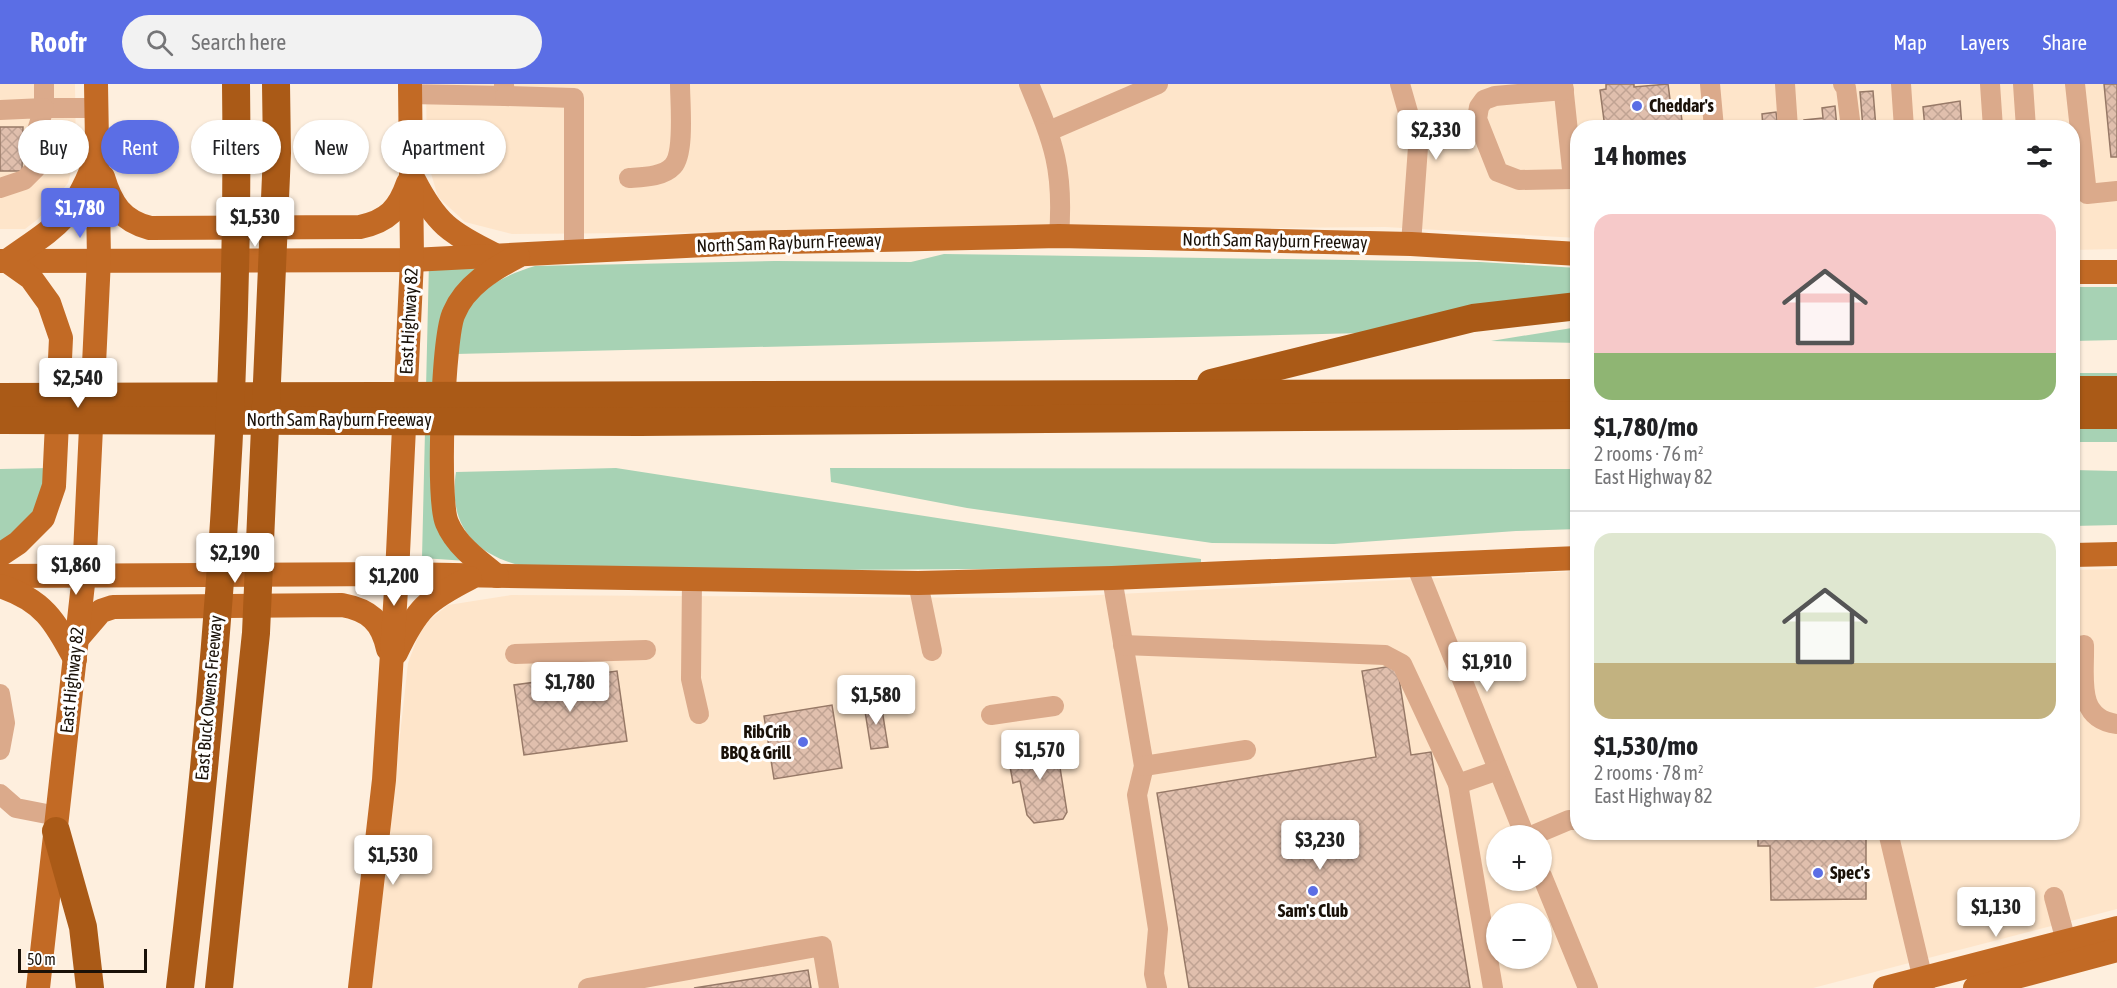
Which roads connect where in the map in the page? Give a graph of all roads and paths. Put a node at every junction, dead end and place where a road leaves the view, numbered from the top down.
1 (44, 84) edge
2 (96, 84) edge
3 (236, 84) edge
4 (276, 84) edge
5 (680, 84) edge
6 (1029, 84) edge
7 (1158, 84) edge
8 (1400, 84) edge
9 (1710, 84) edge
10 (1785, 84) edge
11 (1843, 84) edge
12 (1901, 84) edge
13 (1989, 84) edge
14 (2023, 84) edge
15 (2075, 84) edge
16 (1564, 87) edge
17 (410, 89) edge
18 (504, 90) edge
19 (44, 108) junction
20 (96, 108) junction
21 (0, 110) edge
22 (1713, 120) edge
23 (1787, 120) edge
24 (1850, 120) edge
25 (1903, 120) edge
26 (1992, 120) edge
27 (2025, 120) edge
28 (2079, 120) edge
29 (2080, 130) edge
30 (1048, 131) junction
31 (1570, 133) edge
32 (97, 154) junction
33 (411, 175) junction
34 (629, 178) dead end
35 (1570, 179) edge
36 (0, 188) edge
37 (2117, 191) edge
38 (1059, 236) junction
39 (1411, 244) junction
40 (574, 252) junction
41 (1570, 254) edge
42 (495, 255) junction
43 (520, 255) junction
44 (99, 259) junction
45 (412, 260) junction
46 (3, 261) edge
47 (2080, 272) edge
48 (2117, 272) edge
49 (1570, 307) edge
50 (2080, 390) edge
51 (2117, 390) edge
52 (1570, 393) edge
53 (1166, 394) junction
54 (0, 397) edge
55 (32, 408) junction
56 (490, 408) junction
57 (2080, 415) edge
58 (1570, 416) edge
59 (2117, 416) edge
60 (0, 420) edge
61 (0, 555) edge
62 (2080, 555) edge
63 (2117, 555) edge
64 (1570, 558) edge
65 (1416, 565) junction
66 (397, 574) junction
67 (84, 575) junction
68 (0, 576) edge
69 (497, 576) junction
70 (472, 577) junction
71 (1112, 578) junction
72 (692, 580) junction
73 (918, 583) junction
74 (0, 586) edge
75 (1123, 645) junction
76 (2084, 645) dead end
77 (76, 649) junction
78 (646, 650) dead end
79 (932, 651) dead end
80 (515, 654) dead end
81 (391, 663) junction
82 (0, 694) edge
83 (1054, 706) dead end
84 (699, 714) dead end
85 (991, 716) dead end
86 (2117, 724) edge
87 (0, 750) edge
88 (1246, 750) dead end
89 (1144, 766) junction
90 (1498, 770) junction
91 (1458, 784) junction
92 (0, 794) edge
93 (1570, 820) edge
94 (57, 824) junction
95 (1520, 825) edge
96 (1552, 827) edge
97 (1890, 840) edge
98 (1548, 891) edge
99 (2054, 897) dead end
100 (2117, 928) edge
101 (2067, 941) junction
102 (2117, 950) edge
103 (1924, 983) edge
104 (38, 988) edge
105 (90, 988) edge
106 (180, 988) edge
107 (219, 988) edge
108 (360, 988) edge
109 (588, 988) edge
110 (829, 988) edge
111 (1156, 988) edge
112 (1493, 988) edge
113 (1588, 988) edge
114 (1885, 988) edge
115 (1975, 988) edge

1 - 19 street
2 - 20 main road, East Highway 82
3 - 106 highway, East Buck Owens Freeway
4 - 107 highway
5 - 34 street
6 - 30 street
7 - 30 street
8 - 39 street
9 - 22 street
10 - 23 street
11 - 24 street
12 - 25 street
13 - 26 street
14 - 27 street
15 - 28 street
16 - 31 street
16 - 35 street
17 - 18 street
17 - 33 main road, East Highway 82
18 - 40 street
19 - 20 street
19 - 21 street
19 - 36 street
20 - 32 main road, East Highway 82
29 - 37 street
30 - 38 street
32 - 33 main road
32 - 44 main road, East Highway 82
32 - 46 main road
33 - 42 main road
33 - 45 main road, East Highway 82
38 - 39 main road, North Sam Rayburn Freeway
38 - 40 main road, North Sam Rayburn Freeway
39 - 41 main road, North Sam Rayburn Freeway
40 - 43 main road, North Sam Rayburn Freeway
42 - 43 main road, North Sam Rayburn Freeway
42 - 45 main road, North Sam Rayburn Freeway
43 - 69 main road
44 - 45 main road, North Sam Rayburn Freeway
44 - 46 main road, North Sam Rayburn Freeway
44 - 67 main road, East Highway 82
45 - 66 main road, East Highway 82
46 - 61 main road
47 - 48 main road
49 - 53 highway
50 - 51 highway
52 - 53 highway, North Sam Rayburn Freeway
53 - 56 highway, North Sam Rayburn Freeway
54 - 55 highway, North Sam Rayburn Freeway
55 - 56 highway, North Sam Rayburn Freeway
55 - 60 highway, North Sam Rayburn Freeway
56 - 58 highway, North Sam Rayburn Freeway
57 - 59 highway
62 - 63 main road
64 - 65 main road
65 - 71 main road
65 - 90 street
66 - 67 main road
66 - 70 main road
66 - 81 main road, East Highway 82
67 - 68 main road
67 - 77 main road, East Highway 82
69 - 70 main road
69 - 72 main road
70 - 81 main road
71 - 73 main road
71 - 75 street
72 - 73 main road
72 - 84 street
73 - 79 street
74 - 77 main road
75 - 89 street
75 - 91 street
76 - 86 street
77 - 81 main road
77 - 94 main road, East Highway 82
78 - 80 street
81 - 108 main road, East Highway 82
82 - 87 street
83 - 85 street
88 - 89 street
89 - 111 street
90 - 91 street
90 - 95 street
91 - 112 street
92 - 94 street
93 - 96 street
94 - 104 main road, East Highway 82
94 - 105 highway
97 - 103 street
98 - 113 street
99 - 101 street
100 - 101 main road
101 - 103 main road
102 - 115 main road
103 - 114 main road
109 - 110 street

